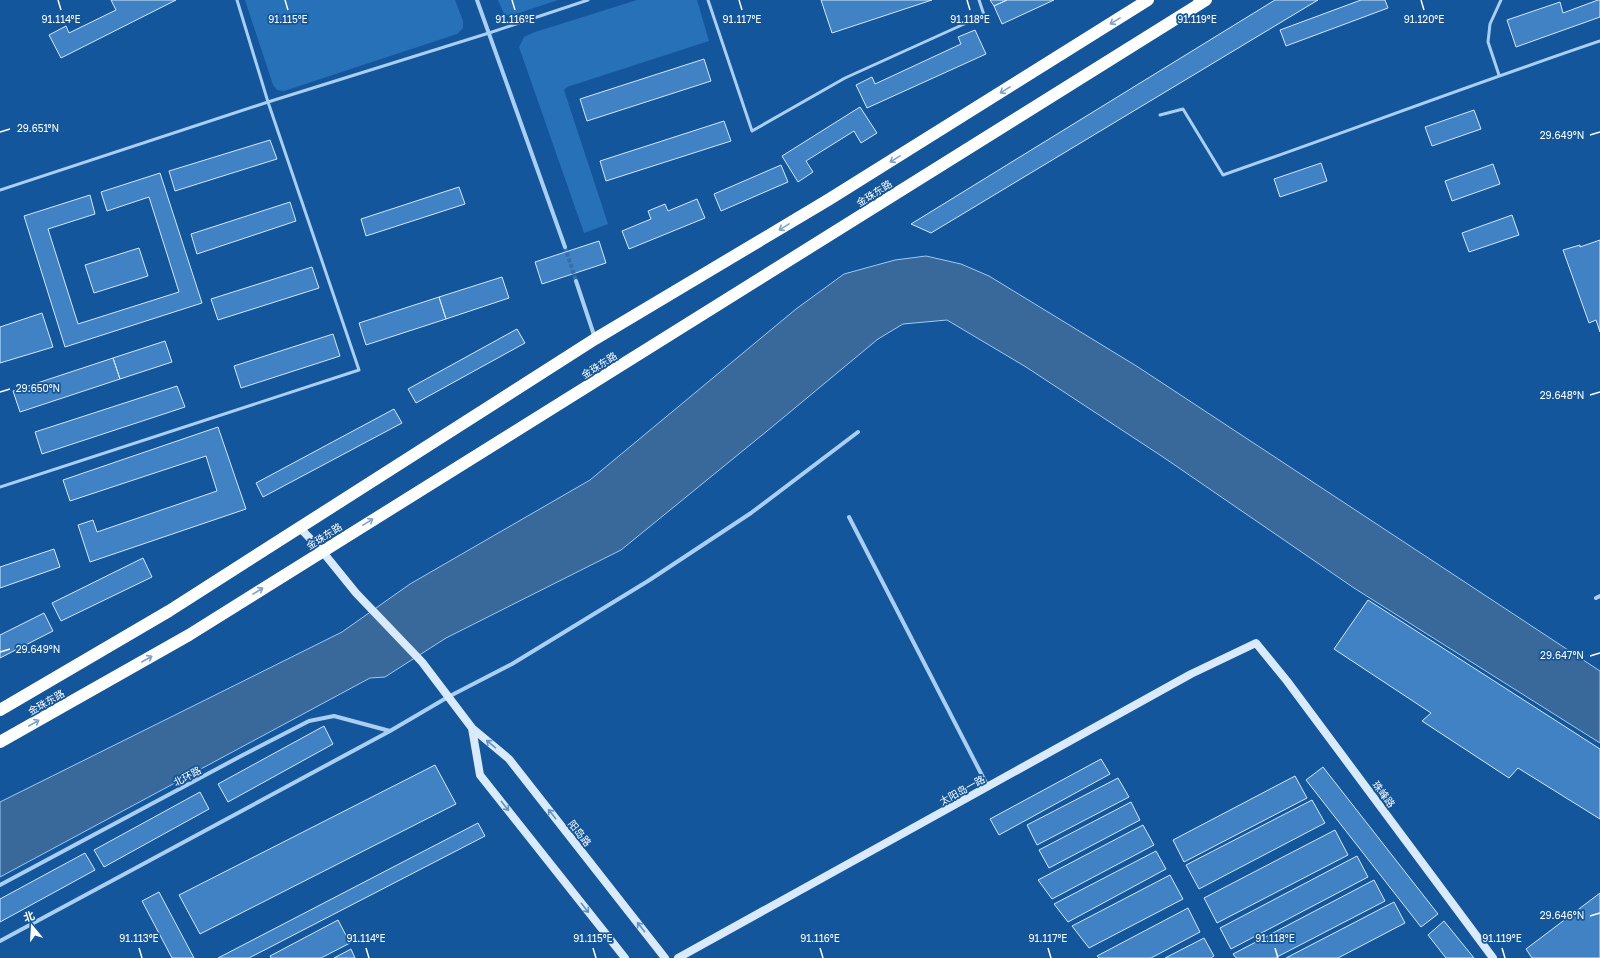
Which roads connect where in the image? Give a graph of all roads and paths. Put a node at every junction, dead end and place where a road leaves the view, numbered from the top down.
1 (236, 0) edge
2 (477, 0) edge
3 (588, 0) edge
4 (708, 0) edge
5 (978, 0) edge
6 (1148, 0) edge
7 (1206, 0) edge
8 (1501, 0) edge
9 (490, 33) junction
10 (1600, 42) edge
11 (1499, 75) junction
12 (268, 102) junction
13 (1160, 115) dead end
14 (0, 190) edge
15 (565, 247) tunnel mouth
16 (576, 281) tunnel mouth
17 (595, 339) junction
18 (858, 432) dead end
19 (0, 487) edge
20 (849, 517) dead end
21 (300, 528) junction
22 (322, 551) junction
23 (1256, 643) joint
24 (448, 697) junction
25 (0, 710) edge
26 (472, 728) junction
27 (390, 731) junction
28 (0, 742) edge
29 (988, 787) junction
30 (0, 885) edge
31 (0, 941) edge
32 (625, 958) edge
33 (665, 958) edge
34 (678, 958) edge
35 (1493, 958) edge

1 - 12 lane
2 - 9 street
3 - 9 lane
4 - 5 lane
6 -> 17 highway, 金珠东路
22 -> 7 highway, 金珠东路
8 - 11 lane
9 - 12 lane
9 - 15 street
10 - 11 lane
11 - 13 lane
12 - 14 lane
12 - 19 lane
16 - 17 street
17 - 21 highway, 金珠东路
18 - 24 street
20 - 29 street
21 - 22 street, 阳岛路
21 - 25 highway, 金珠东路
22 - 24 street, 阳岛路
28 -> 22 highway, 金珠东路
23 - 29 street, 太阳岛一路
23 - 35 street, 珠峰路
24 - 26 street, 阳岛路
24 - 27 street
26 -> 32 street, 阳岛路
33 -> 26 street, 阳岛路
27 - 30 street, 北环路
27 - 31 street
29 - 34 street, 太阳岛一路

